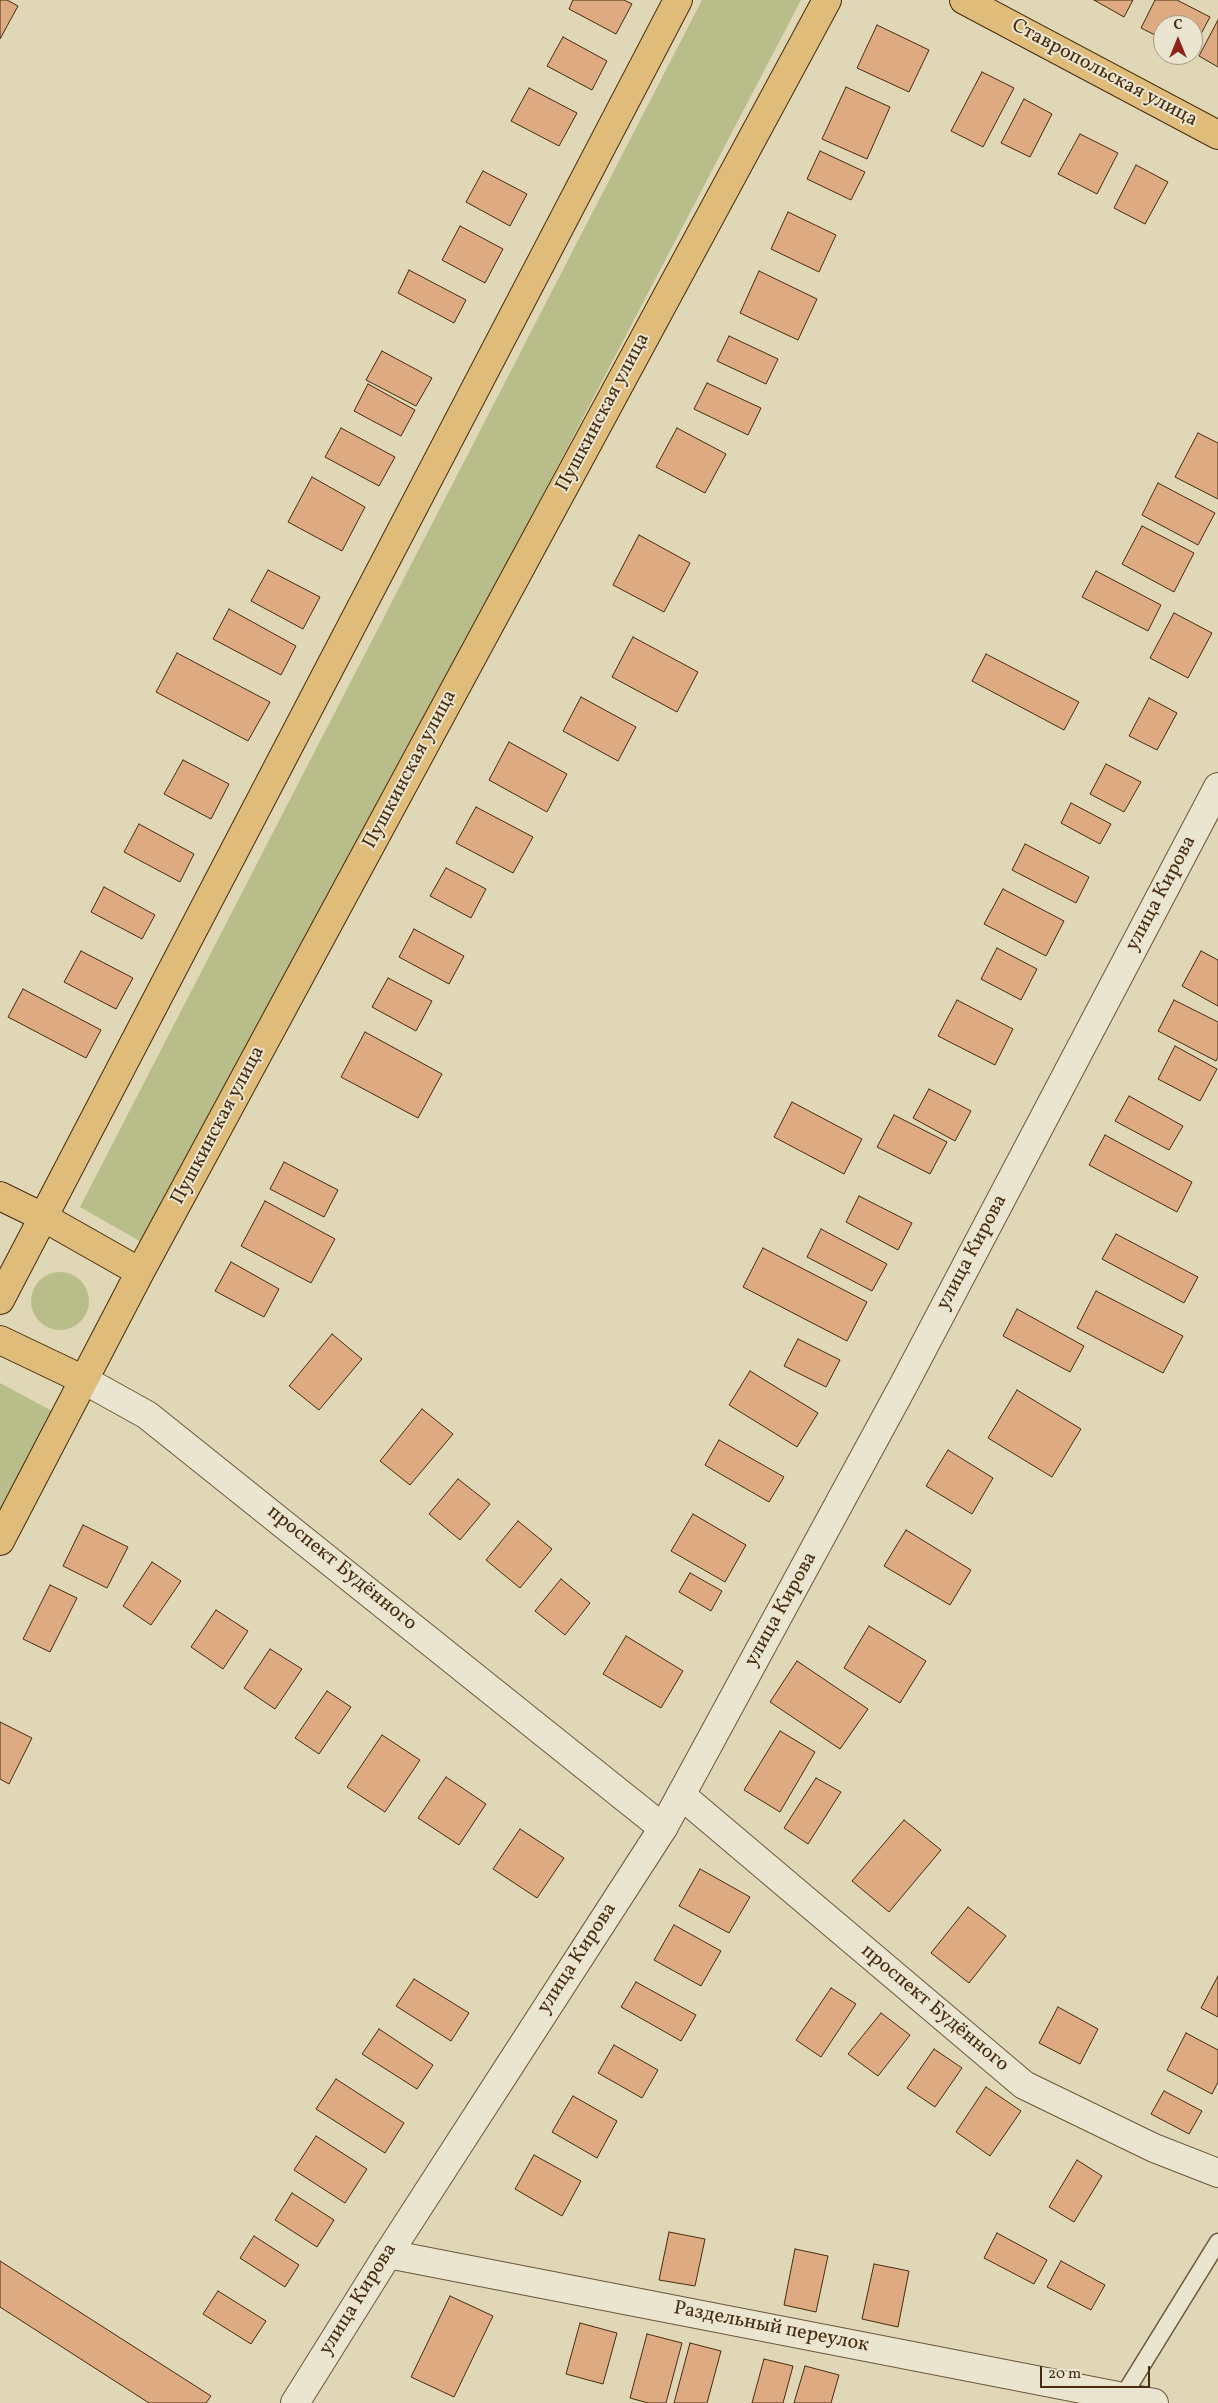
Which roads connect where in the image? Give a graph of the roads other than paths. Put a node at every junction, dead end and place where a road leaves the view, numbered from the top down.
1 (678, 0) edge
2 (827, 0) edge
3 (964, 0) edge
4 (1218, 135) edge
5 (1218, 787) edge
6 (0, 1196) edge
7 (43, 1217) junction
8 (140, 1272) junction
9 (0, 1300) edge
10 (0, 1340) edge
11 (84, 1380) junction
12 (0, 1541) edge
13 (681, 1795) junction
14 (663, 1828) junction
15 (1218, 2173) edge
16 (1218, 2242) edge
17 (388, 2254) junction
18 (1123, 2396) junction
19 (295, 2403) edge
20 (1154, 2403) edge

1 - 7 main road
2 - 8 main road, Пушкинская улица
3 - 4 main road, Ставропольская улица
5 - 13 street, улица Кирова
6 - 7 main road
7 - 8 main road
7 - 9 main road
8 - 11 main road, Пушкинская улица
10 - 11 main road, проспект Будённого
11 - 12 main road, Пушкинская улица
11 - 14 street, проспект Будённого
13 - 14 street, улица Кирова
13 - 15 street, проспект Будённого
14 - 17 street, улица Кирова
16 - 18 lane
17 - 18 street, Раздельный переулок
17 - 19 street, улица Кирова
18 - 20 street, Раздельный переулок

